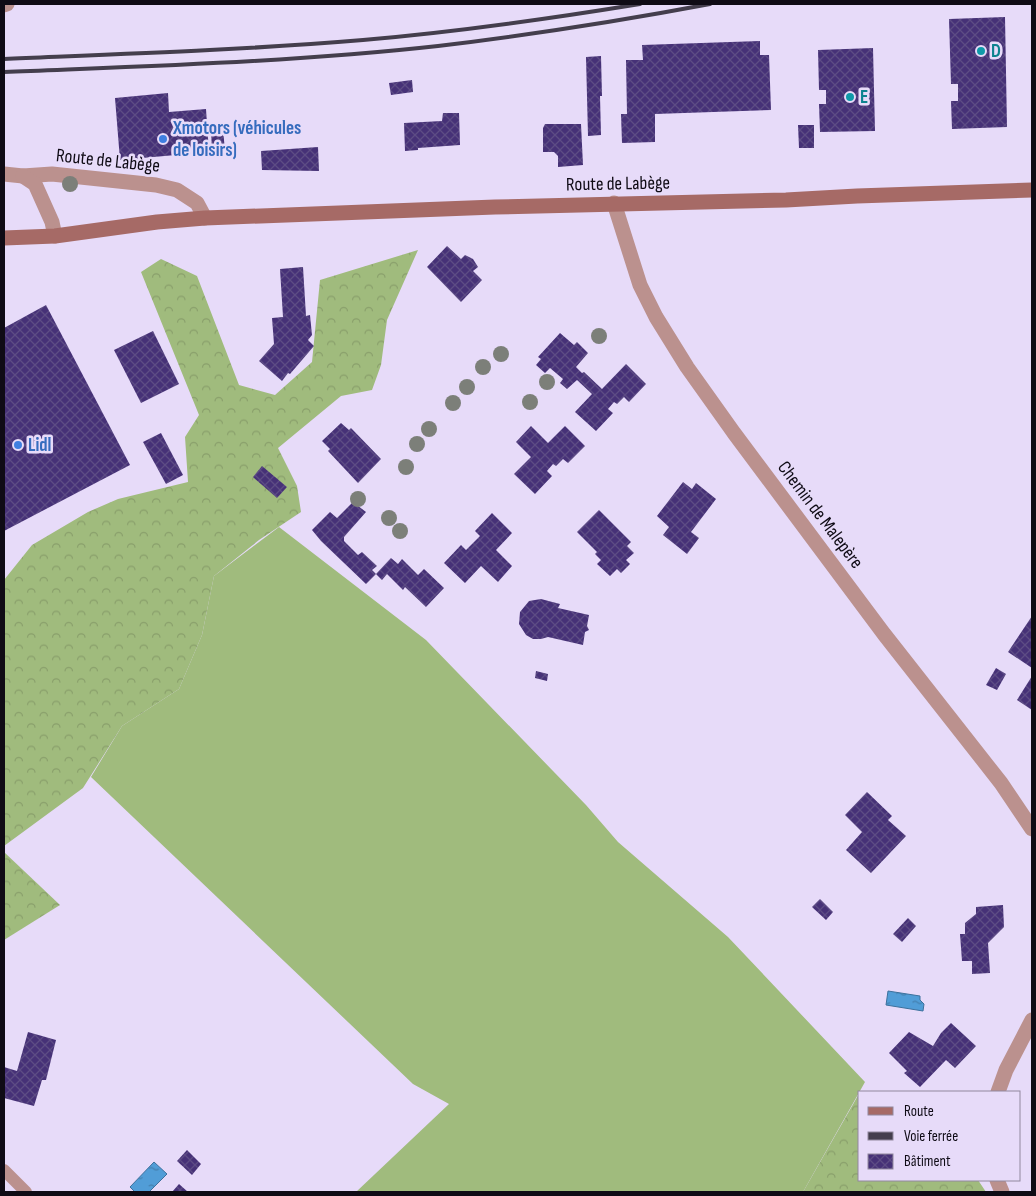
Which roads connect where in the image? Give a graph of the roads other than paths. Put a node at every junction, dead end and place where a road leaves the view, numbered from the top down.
1 (4, 174) edge
2 (23, 176) junction
3 (1032, 190) edge
4 (614, 203) junction
5 (205, 218) junction
6 (55, 236) junction
7 (4, 238) edge
8 (1032, 829) edge
9 (1032, 1020) edge
10 (998, 1091) edge
11 (4, 1170) edge
12 (26, 1192) edge

1 - 2 street, Route de Labège
2 - 5 street, Route de Labège
2 - 6 street, Route de Labège
3 - 4 main road, Route de Labège
4 - 5 main road, Route de Labège
4 - 8 street, Chemin de Malepère
5 - 6 main road, Route de Labège
6 - 7 main road, Route de Labège
9 - 10 street
11 - 12 lane

